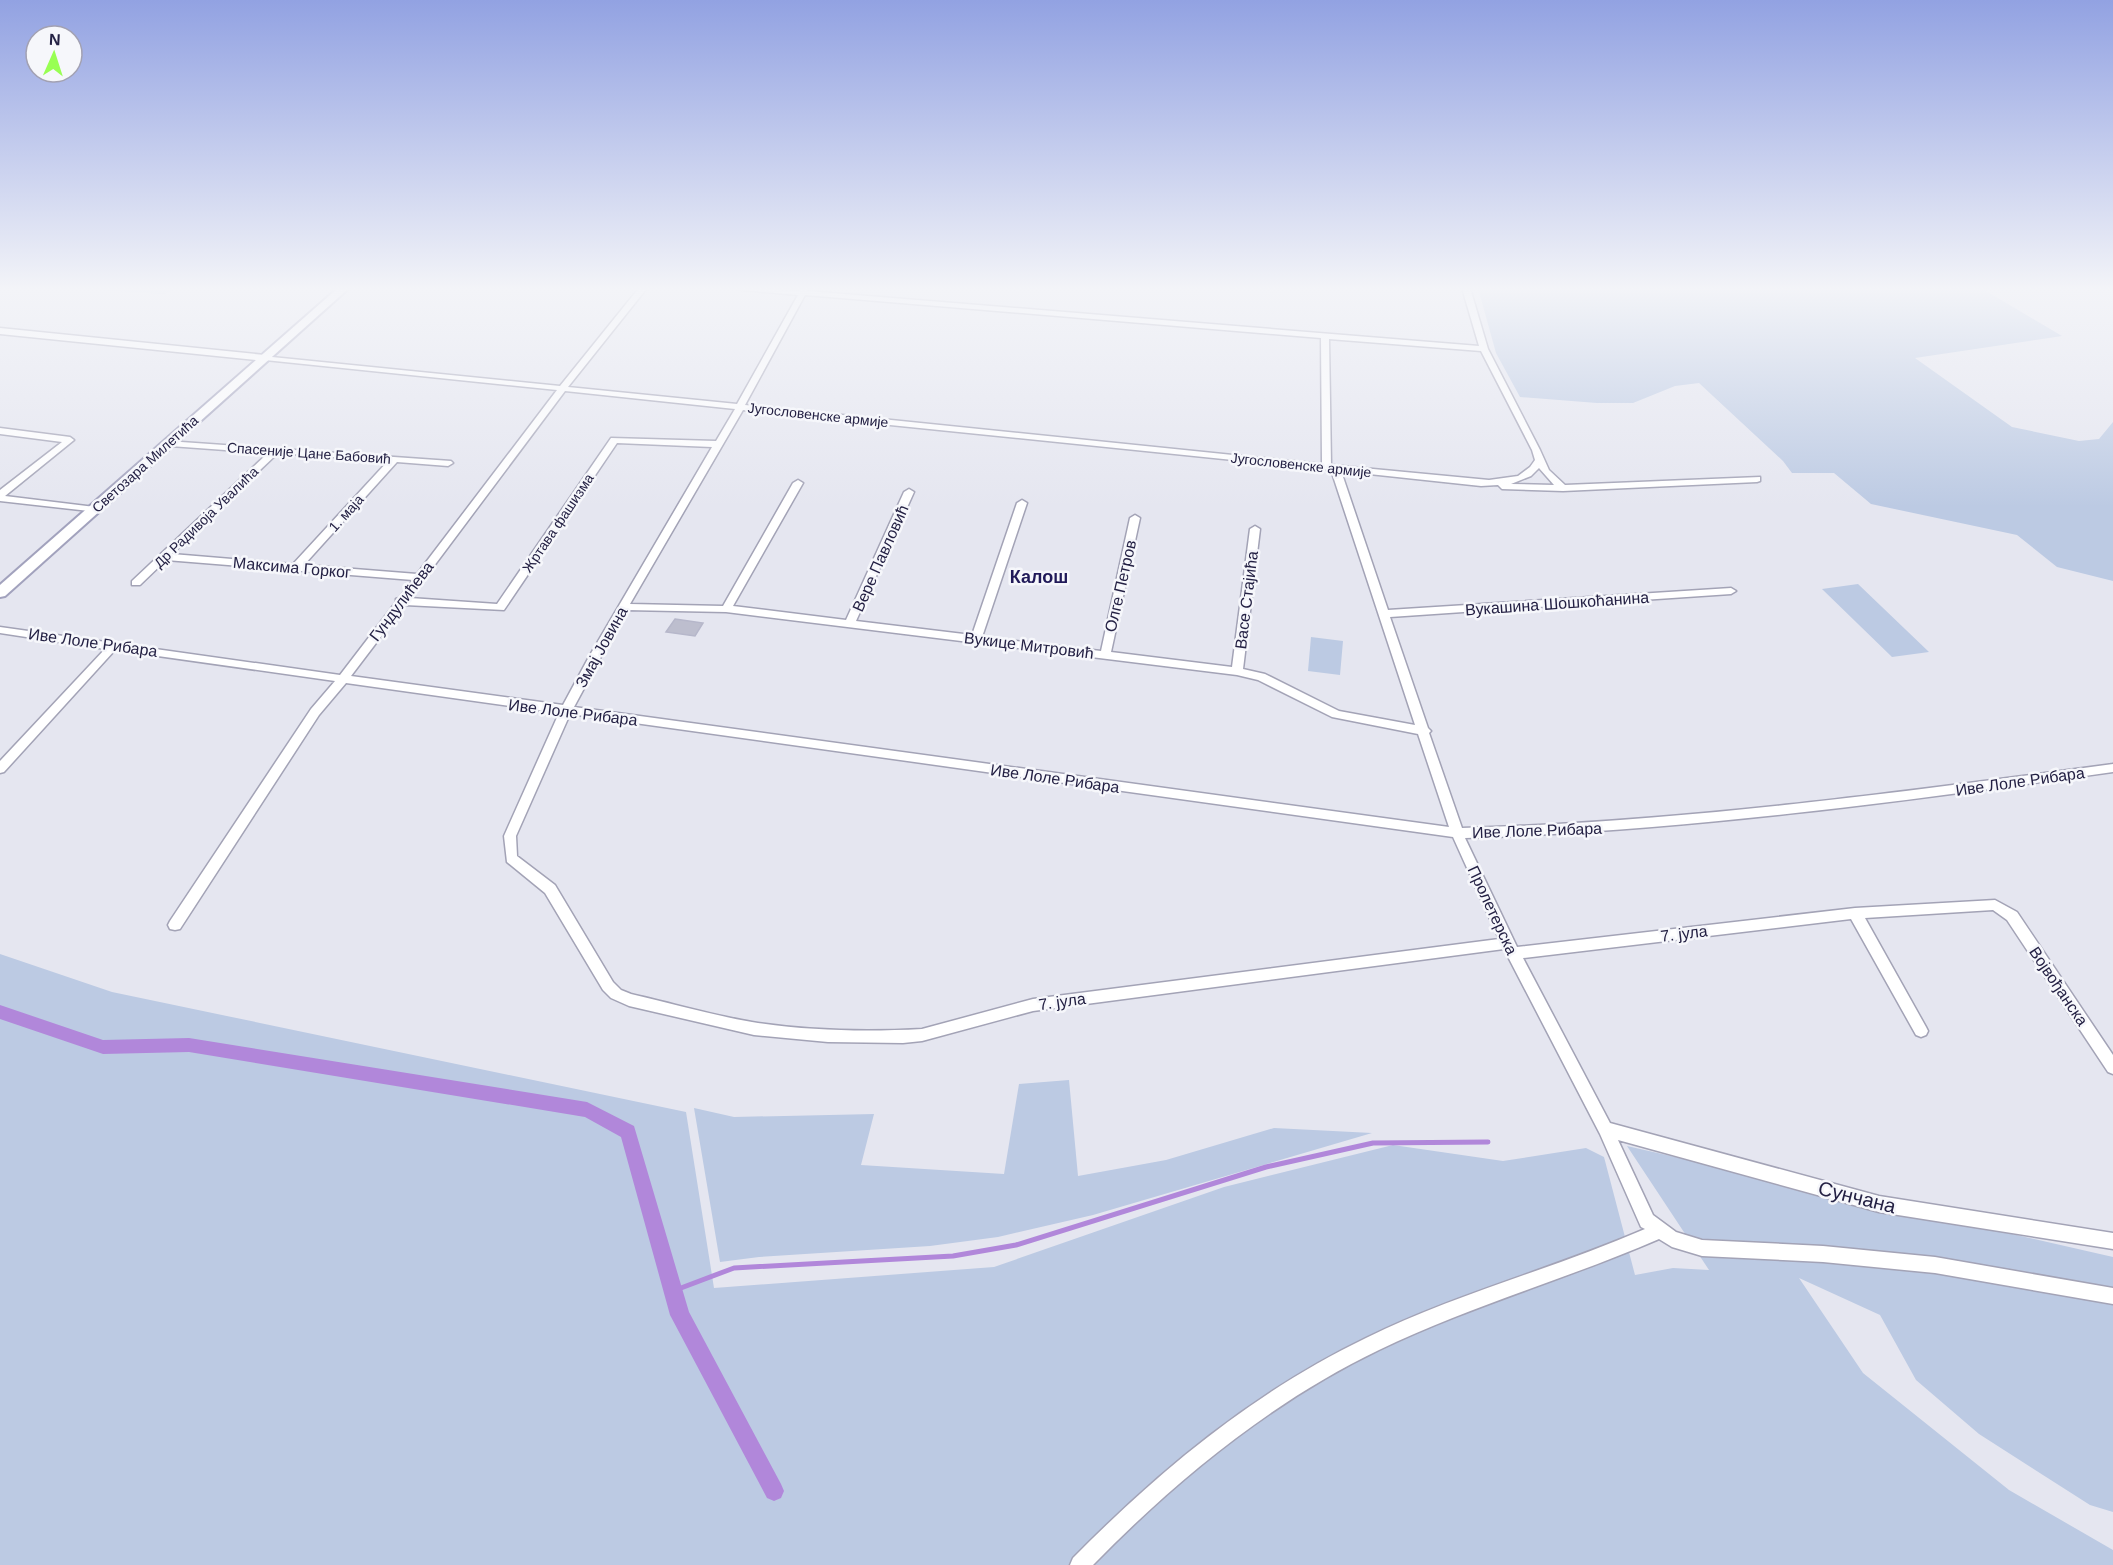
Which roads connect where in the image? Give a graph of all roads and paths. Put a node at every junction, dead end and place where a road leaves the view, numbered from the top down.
1 (262, 361) edge
2 (293, 361) edge
3 (585, 361) edge
4 (765, 361) edge
5 (1326, 361) edge
6 (1490, 361) edge
7 (562, 390) junction
8 (740, 407) junction
9 (0, 430) edge
10 (170, 443) junction
11 (716, 444) junction
12 (276, 450) junction
13 (395, 459) junction
14 (1538, 462) junction
15 (448, 463) dead end
16 (1331, 468) junction
17 (1757, 479) dead end
18 (798, 483) dead end
19 (1492, 483) junction
20 (1563, 488) junction
21 (909, 492) dead end
22 (0, 497) edge
23 (1022, 503) dead end
24 (95, 510) junction
25 (1135, 518) dead end
26 (1255, 529) dead end
27 (165, 557) junction
28 (296, 567) junction
29 (419, 577) junction
30 (136, 583) dead end
31 (1731, 591) dead end
32 (0, 593) edge
33 (400, 601) junction
34 (622, 607) junction
35 (726, 609) junction
36 (1384, 614) junction
37 (850, 624) junction
38 (0, 630) edge
39 (976, 639) junction
40 (114, 645) junction
41 (1105, 655) junction
42 (1237, 671) junction
43 (343, 678) junction
44 (567, 711) junction
45 (1425, 731) junction
46 (2113, 768) edge
47 (0, 769) edge
48 (1457, 833) junction
49 (2002, 907) joint
50 (1855, 913) junction
51 (175, 925) dead end
52 (1510, 948) junction
53 (621, 997) joint
54 (1921, 1031) dead end
55 (2113, 1067) edge
56 (1605, 1129) junction
57 (1659, 1231) junction
58 (2113, 1241) edge
59 (2113, 1296) edge
60 (1080, 1565) edge

1 - 10 main road, Светозара Милетића
2 - 7 street, Југословенске армије
3 - 7 street, Гундулићева
4 - 8 street, Змај Јовина
5 - 16 street, Пролетерска
6 - 14 street
7 - 8 street, Југословенске армије
7 - 29 street, Гундулићева
8 - 11 street, Змај Јовина
8 - 16 street, Југословенске армије
9 - 22 street
10 - 12 street, Спасеније Цане Бабовић
10 - 24 main road, Светозара Милетића
11 - 33 street, Жртава фашизма
11 - 34 street, Змај Јовина
12 - 13 street, Спасеније Цане Бабовић
12 - 27 street, Др Радивоја Увалића
13 - 15 street, Спасеније Цане Бабовић
13 - 28 street, 1. маја
14 - 19 street, Југословенске армије
14 - 20 street
16 - 19 street, Југословенске армије
16 - 36 street, Пролетерска
17 - 20 street, Југословенске армије
18 - 35 street
19 - 20 street, Југословенске армије
21 - 37 street, Вере Павловић
22 - 24 street
23 - 39 street
24 - 32 main road, Светозара Милетића
25 - 41 street, Олге Петров
26 - 42 street, Васе Стајића
27 - 28 street, Максима Горког
27 - 30 street, Др Радивоја Увалића
28 - 29 street, Максима Горког
29 - 33 street, Гундулићева
31 - 36 street, Вукашина Шошкоћанина
33 - 43 street, Гундулићева
34 - 35 street, Вукице Митровић
34 - 44 street, Змај Јовина
35 - 37 street, Вукице Митровић
36 - 45 street, Пролетерска
37 - 39 street, Вукице Митровић
38 - 40 street, Иве Лоле Рибара
39 - 41 street, Вукице Митровић
40 - 43 street, Иве Лоле Рибара
40 - 47 street
41 - 42 street, Вукице Митровић
42 - 45 street, Вукице Митровић
43 - 44 street, Иве Лоле Рибара
43 - 51 street, Гундулићева
44 - 48 street, Иве Лоле Рибара
44 - 53 street, Змај Јовина
45 - 48 street, Пролетерска
46 - 48 street, Иве Лоле Рибара
48 - 52 street, Пролетерска
49 - 50 street, 7. јула
49 - 55 street, Војвођанска
50 - 52 street, 7. јула
50 - 54 street
52 - 53 street, 7. јула
52 - 56 street, Пролетерска
56 - 57 street, Пролетерска
56 - 58 street, Сунчана
57 - 59 street
57 - 60 street

